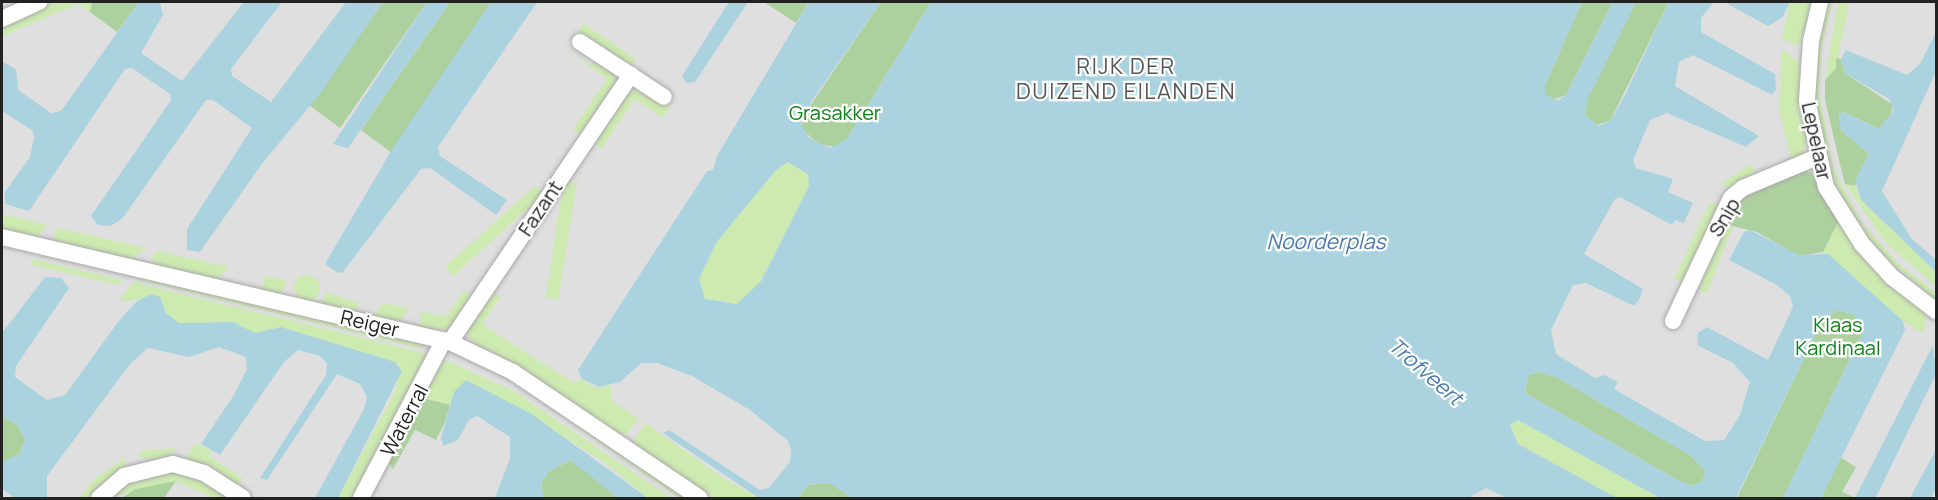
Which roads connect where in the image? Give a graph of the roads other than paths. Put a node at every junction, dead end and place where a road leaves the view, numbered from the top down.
1 (39, 2) edge
2 (1820, 2) edge
3 (2, 19) edge
4 (580, 42) dead end
5 (631, 75) junction
6 (664, 97) dead end
7 (1817, 156) junction
8 (2, 237) edge
9 (1936, 310) edge
10 (1673, 321) dead end
11 (447, 341) junction
12 (99, 498) edge
13 (243, 498) edge
14 (361, 498) edge
15 (700, 498) edge

1 - 3 street
2 - 7 street, Lepelaar
4 - 5 street
5 - 6 street
5 - 11 street, Fazant
7 - 9 street, Lepelaar
7 - 10 street, Snip
8 - 11 street, Reiger
11 - 14 street, Waterral
11 - 15 street, Reiger
12 - 13 street

